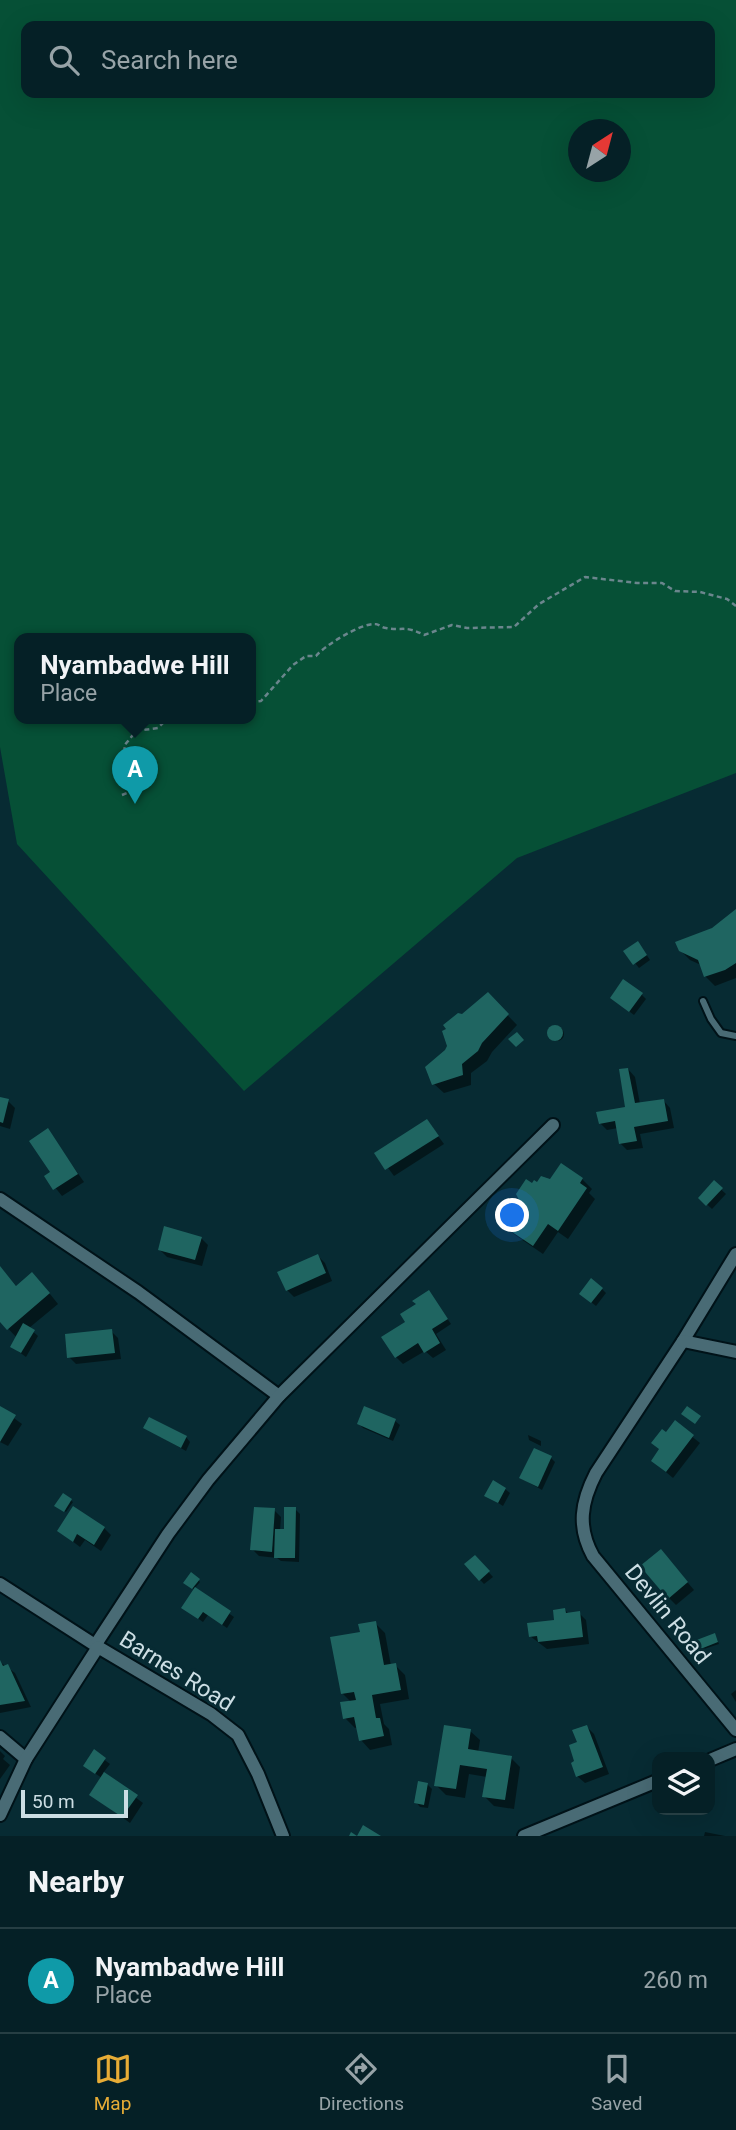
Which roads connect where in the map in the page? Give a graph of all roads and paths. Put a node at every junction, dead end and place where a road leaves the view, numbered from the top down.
1 (736, 606) edge
2 (256, 701) edge
3 (162, 724) edge
4 (121, 795) dead end
5 (702, 1001) dead end
6 (736, 1036) edge
7 (553, 1125) dead end
8 (0, 1199) edge
9 (736, 1254) edge
10 (683, 1340) junction
11 (736, 1352) edge
12 (279, 1396) junction
13 (0, 1584) edge
14 (97, 1646) junction
15 (736, 1730) edge
16 (0, 1737) edge
17 (736, 1749) edge
18 (715, 1758) edge
19 (26, 1759) junction
20 (652, 1783) edge
21 (0, 1815) edge
22 (284, 1836) edge
23 (524, 1836) edge

1 - 2 path
3 - 4 path
5 - 6 lane
7 - 12 street
8 - 12 street
9 - 10 street, Devlin Road
10 - 11 street
10 - 15 street, Devlin Road
12 - 14 street
13 - 14 street, Barnes Road
14 - 19 street
14 - 22 street, Barnes Road
16 - 19 street
17 - 18 street
19 - 21 street
20 - 23 street

